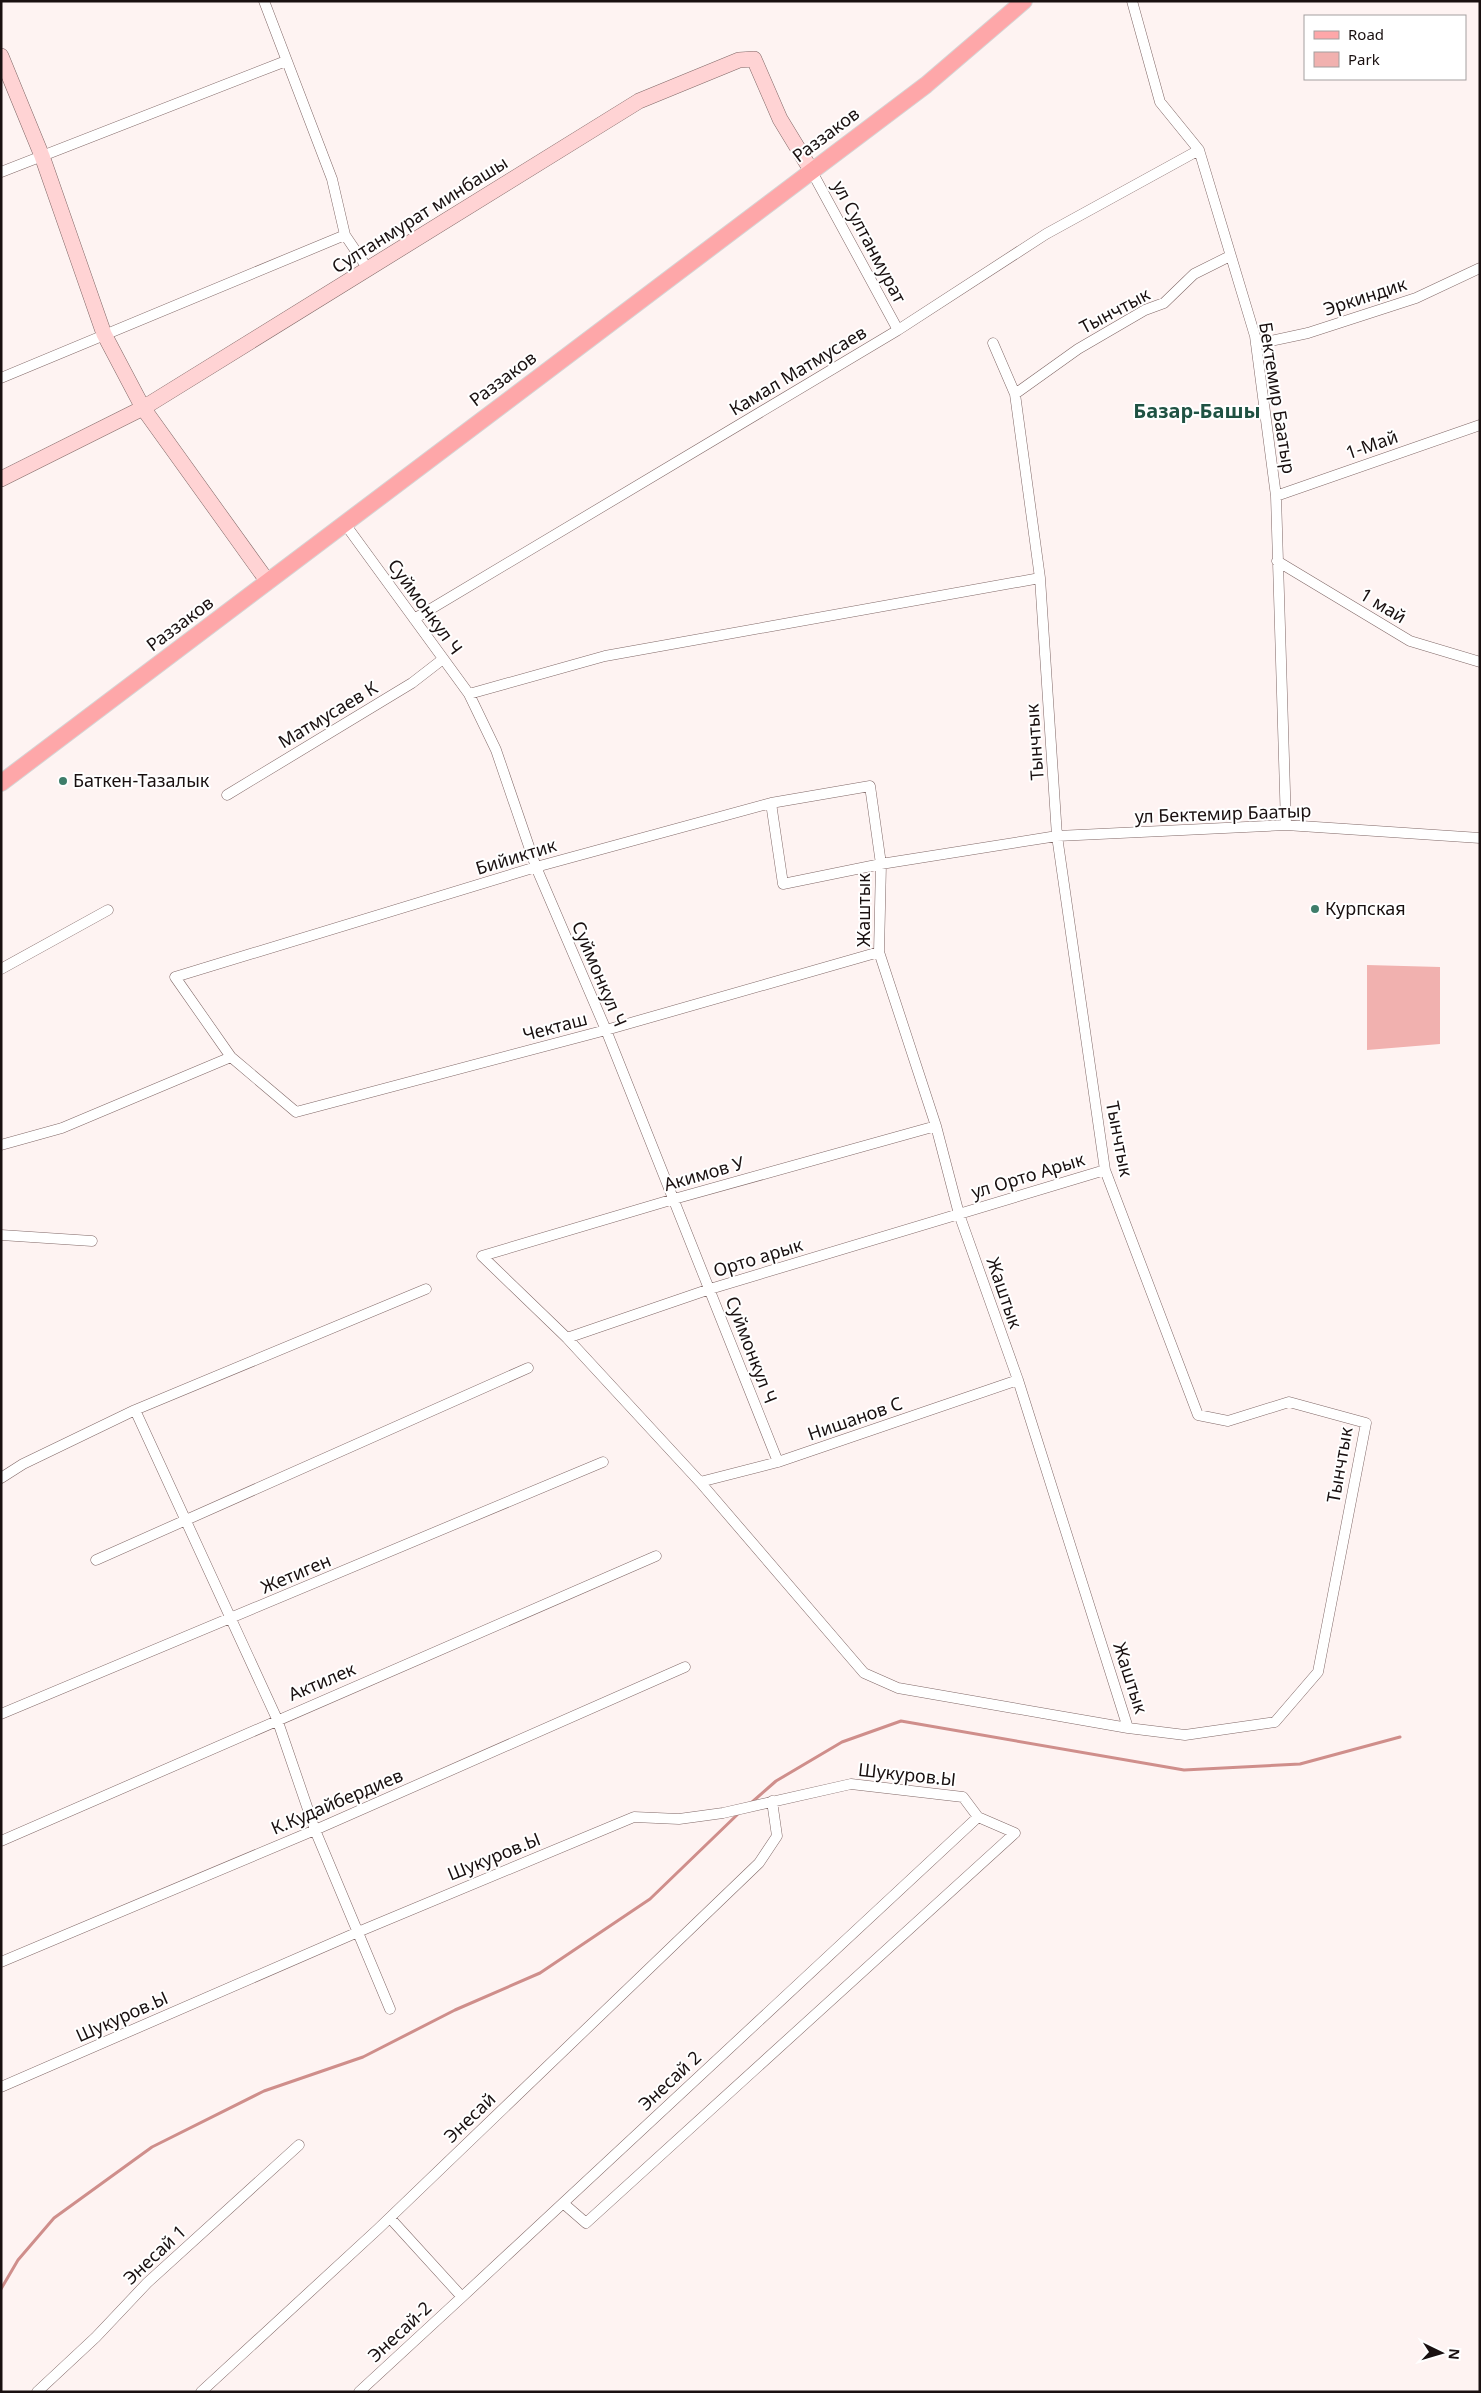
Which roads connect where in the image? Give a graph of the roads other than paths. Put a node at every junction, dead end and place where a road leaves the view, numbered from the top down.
1 (264, 1) edge
2 (1024, 1) edge
3 (1132, 1) edge
4 (1, 56) edge
5 (286, 61) junction
6 (1199, 150) junction
7 (42, 156) junction
8 (812, 170) junction
9 (1, 172) edge
10 (345, 235) junction
11 (1230, 256) junction
12 (1480, 268) edge
13 (368, 269) junction
14 (898, 330) junction
15 (104, 334) junction
16 (993, 343) dead end
17 (1256, 344) junction
18 (1, 378) edge
19 (1014, 394) junction
20 (143, 408) junction
21 (1480, 425) edge
22 (1, 479) edge
23 (1276, 496) junction
24 (345, 524) junction
25 (1277, 561) junction
26 (1040, 578) junction
27 (268, 582) junction
28 (414, 619) junction
29 (443, 659) junction
30 (1480, 662) edge
31 (469, 694) junction
32 (1, 783) edge
33 (870, 786) joint
34 (227, 795) dead end
35 (771, 803) junction
36 (1286, 825) junction
37 (1057, 836) junction
38 (1480, 838) edge
39 (881, 864) junction
40 (536, 867) junction
41 (108, 910) dead end
42 (879, 952) junction
43 (1, 969) edge
44 (606, 1030) junction
45 (231, 1057) junction
46 (936, 1126) junction
47 (1, 1145) edge
48 (1105, 1170) junction
49 (674, 1199) junction
50 (959, 1214) junction
51 (1, 1235) edge
52 (92, 1241) dead end
53 (426, 1289) dead end
54 (710, 1289) junction
55 (567, 1338) junction
56 (528, 1368) dead end
57 (1018, 1380) junction
58 (135, 1410) junction
59 (603, 1462) dead end
60 (778, 1462) junction
61 (1, 1478) edge
62 (700, 1482) junction
63 (187, 1520) junction
64 (656, 1556) dead end
65 (96, 1560) dead end
66 (232, 1619) junction
67 (684, 1667) dead end
68 (1, 1714) edge
69 (277, 1719) junction
70 (1128, 1728) junction
71 (772, 1801) junction
72 (978, 1817) junction
73 (315, 1830) junction
74 (1, 1840) edge
75 (358, 1932) junction
76 (1, 1962) edge
77 (390, 2009) dead end
78 (1, 2087) edge
79 (299, 2145) dead end
80 (563, 2203) junction
81 (390, 2218) junction
82 (462, 2297) junction
83 (37, 2392) edge
84 (201, 2392) edge
85 (360, 2392) edge

1 - 5 street
2 - 8 main road, Раззаков
3 - 6 street, Бектемир Баатыр
4 - 7 street
5 - 7 street
5 - 10 street
6 - 11 street, Бектемир Баатыр
6 - 14 street, Камал Матмусаев
7 - 9 street
7 - 15 street
8 - 13 street, Султанмурат минбашы
8 - 14 street, ул Султанмурат
8 - 24 main road, Раззаков
10 - 13 street
10 - 15 street
11 - 17 street, Бектемир Баатыр
11 - 19 street, Тынчтык
12 - 17 street, Эркиндик
13 - 20 street, Султанмурат минбашы
14 - 28 street, Камал Матмусаев
15 - 18 street
15 - 20 street
16 - 19 street, Тынчтык
17 - 23 street, Бектемир Баатыр
19 - 26 street, Тынчтык
20 - 22 street, Султанмурат минбашы
20 - 27 street
21 - 23 street, 1-Май
23 - 25 street, Бектемир Баатыр
24 - 27 main road, Раззаков
24 - 28 street, Суймонкул Ч
25 - 30 street, 1 май
25 - 36 street, Бектемир Баатыр
26 - 31 street
26 - 37 street, Тынчтык
27 - 32 main road, Раззаков
28 - 29 street, Суймонкул Ч
29 - 31 street, Суймонкул Ч
29 - 34 street, Матмусаев К
31 - 40 street, Суймонкул Ч
33 - 35 street, Бийиктик
33 - 39 street, Жаштык
35 - 39 street, ул Бектемир Баатыр
35 - 40 street, Бийиктик
36 - 37 street, ул Бектемир Баатыр
36 - 38 street, ул Бектемир Баатыр
37 - 39 street, ул Бектемир Баатыр
37 - 48 street, Тынчтык
39 - 42 street, Жаштык
40 - 44 street, Суймонкул Ч
40 - 45 street, Бийиктик
41 - 43 street
42 - 44 street, Чекташ
42 - 46 street, Жаштык
44 - 45 street, Чекташ
44 - 49 street, Суймонкул Ч
45 - 47 street
46 - 49 street, Акимов У
46 - 50 street, Жаштык
48 - 50 street, ул Орто Арык
48 - 70 street, Тынчтык
49 - 54 street, Суймонкул Ч
49 - 55 street, Акимов У
50 - 54 street, Орто арык
50 - 57 street, Жаштык
51 - 52 street
53 - 58 street
54 - 55 street, Орто арык
54 - 60 street, Суймонкул Ч
55 - 62 street
56 - 63 street
57 - 60 street, Нишанов С
57 - 70 street, Жаштык
58 - 61 street
58 - 63 street
59 - 66 street, Жетиген
60 - 62 street, Нишанов С
62 - 70 street
63 - 65 street
63 - 66 street
64 - 69 street, Актилек
66 - 68 street, Жетиген
66 - 69 street
67 - 73 street, К.Кудайбердиев
69 - 73 street
69 - 74 street, Актилек
71 - 72 street, Шукуров.Ы
71 - 75 street, Шукуров.Ы
71 - 81 street, Энесай
72 - 80 street, Энесай 2
72 - 80 street, Шукуров.Ы
73 - 75 street
73 - 76 street, К.Кудайбердиев
75 - 77 street
75 - 78 street, Шукуров.Ы
79 - 83 street, Энесай 1
80 - 82 street, Энесай 2
81 - 82 street
81 - 84 street, Энесай
82 - 85 street, Энесай-2

